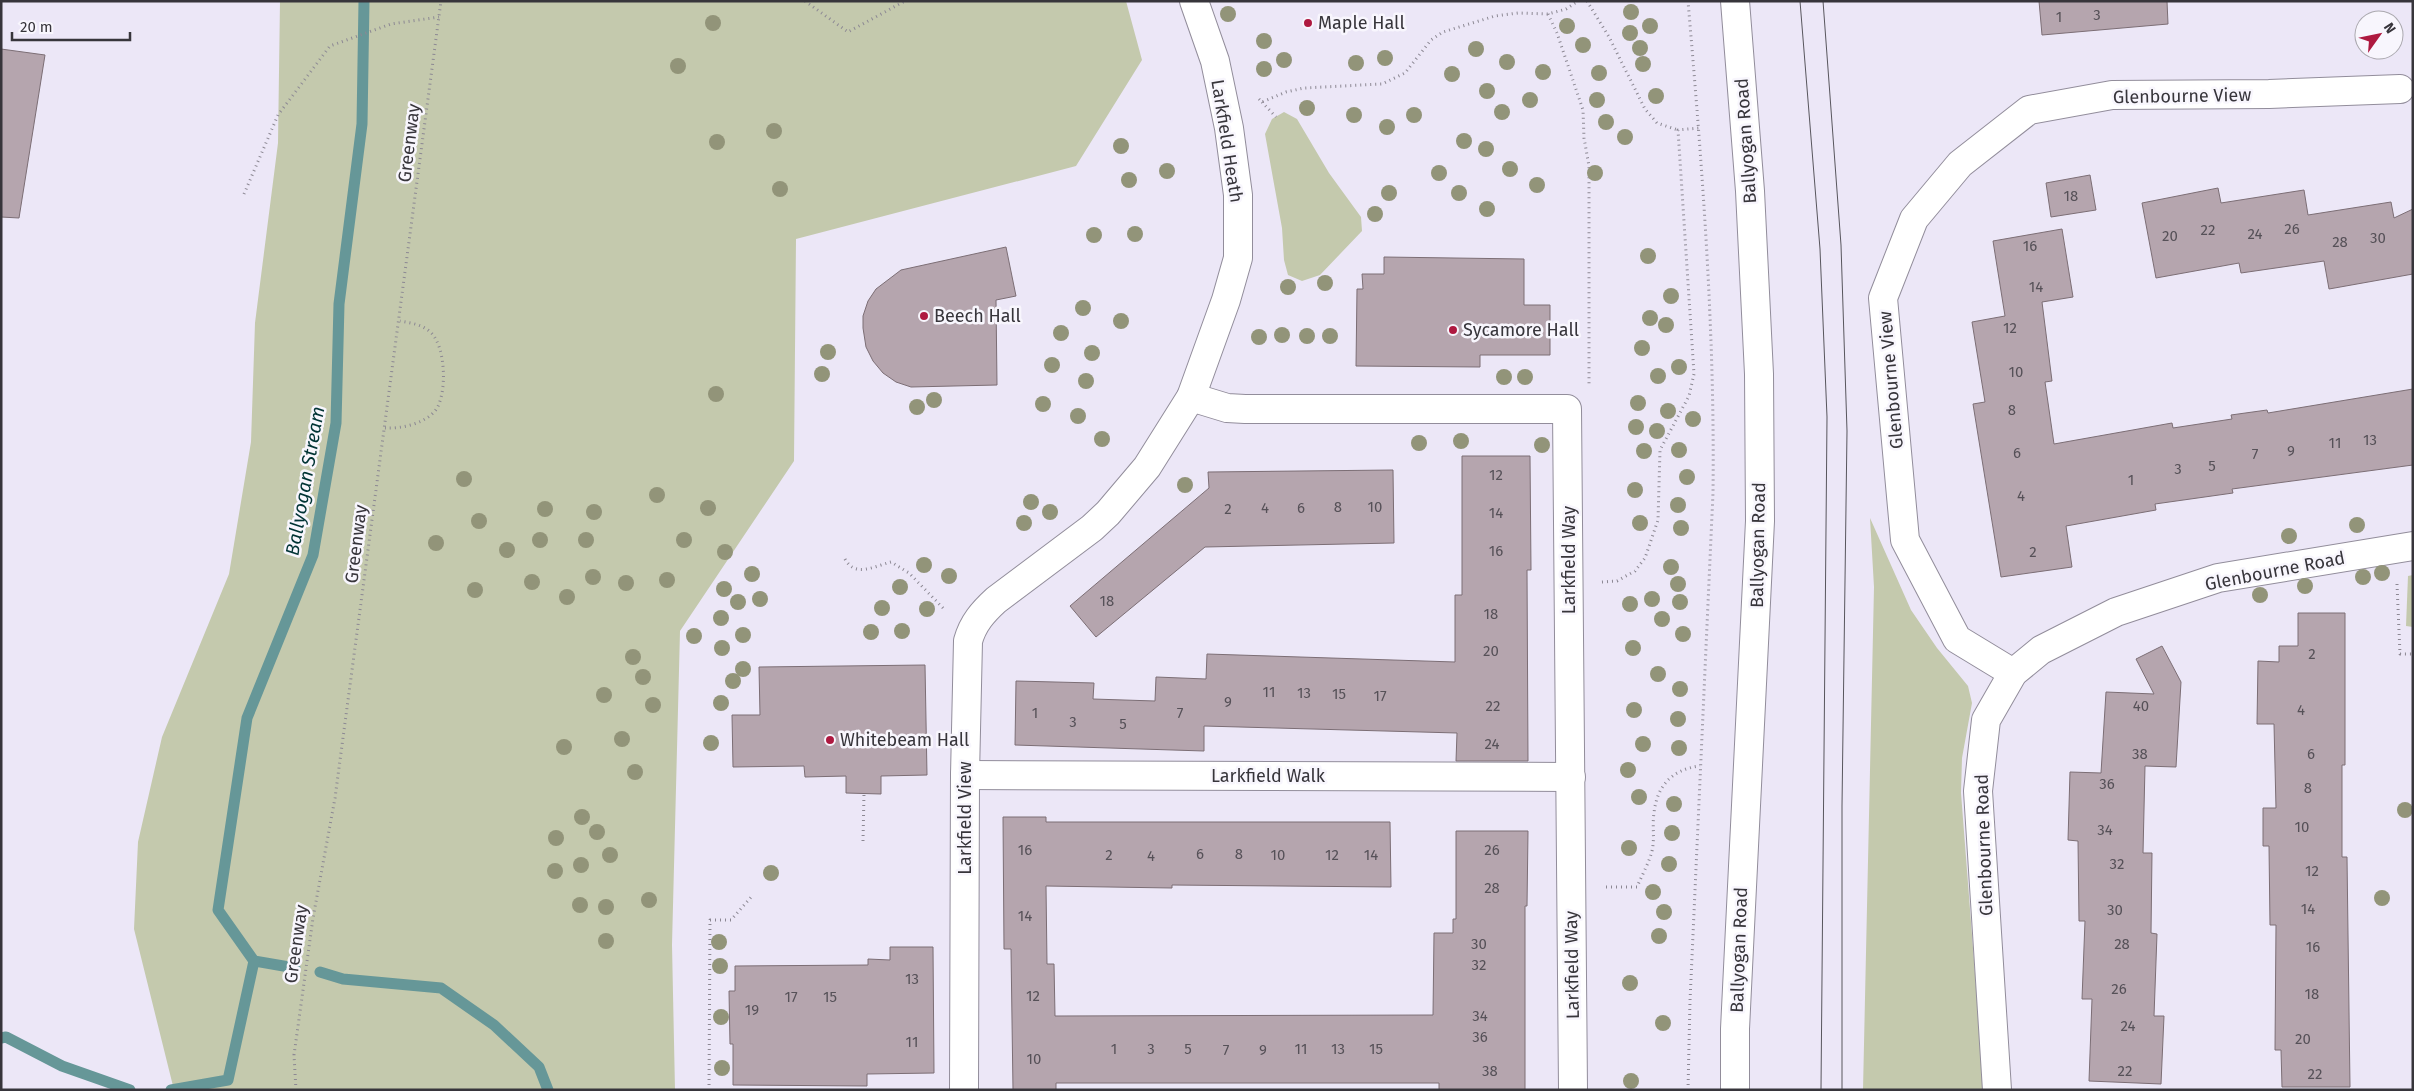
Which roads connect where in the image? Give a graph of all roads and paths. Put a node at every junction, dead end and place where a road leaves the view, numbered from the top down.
1 (441, 1) edge
2 (805, 1) edge
3 (905, 1) edge
4 (1194, 1) edge
5 (1578, 1) edge
6 (1587, 1) edge
7 (1688, 1) edge
8 (1735, 1) edge
9 (1548, 14) junction
10 (439, 17) junction
11 (2400, 89) dead end
12 (1257, 96) dead end
13 (1262, 102) junction
14 (1276, 117) dead end
15 (1699, 128) junction
16 (1678, 130) junction
17 (244, 194) dead end
18 (400, 321) junction
19 (1190, 397) junction
20 (1567, 409) junction
21 (385, 428) junction
22 (2404, 547) edge
23 (845, 559) dead end
24 (1569, 583) junction
25 (947, 612) dead end
26 (2413, 654) edge
27 (2013, 673) junction
28 (1700, 766) junction
29 (965, 775) junction
30 (1570, 777) junction
31 (864, 794) dead end
32 (863, 841) dead end
33 (1571, 887) junction
34 (752, 896) dead end
35 (296, 1090) edge
36 (709, 1090) edge
37 (964, 1090) edge
38 (1573, 1090) edge
39 (1688, 1090) edge
40 (1735, 1090) edge
41 (1997, 1090) edge

1 - 10 path, Greenway
2 - 3 path
4 - 19 street, Larkfield Heath
5 - 9 path
6 - 16 path
7 - 15 path
8 - 40 street, Ballyogan Road
9 - 13 path
9 - 20 path
10 - 17 path
10 - 18 path, Greenway
11 - 27 street, Glenbourne View
12 - 13 path
13 - 14 path
15 - 16 path
15 - 28 path
16 - 24 path
18 - 21 path, Greenway
18 - 21 path
19 - 20 street
19 - 29 street, Larkfield View
20 - 24 street, Larkfield Way
21 - 35 path, Greenway
22 - 26 path
22 - 27 street, Glenbourne Road
23 - 25 path
24 - 30 street, Larkfield Way
27 - 41 street, Glenbourne Road
28 - 33 path
28 - 39 path
29 - 30 street, Larkfield Walk
29 - 37 street, Larkfield View
30 - 33 street, Larkfield Way
31 - 32 path
33 - 38 street, Larkfield Way
34 - 36 path

